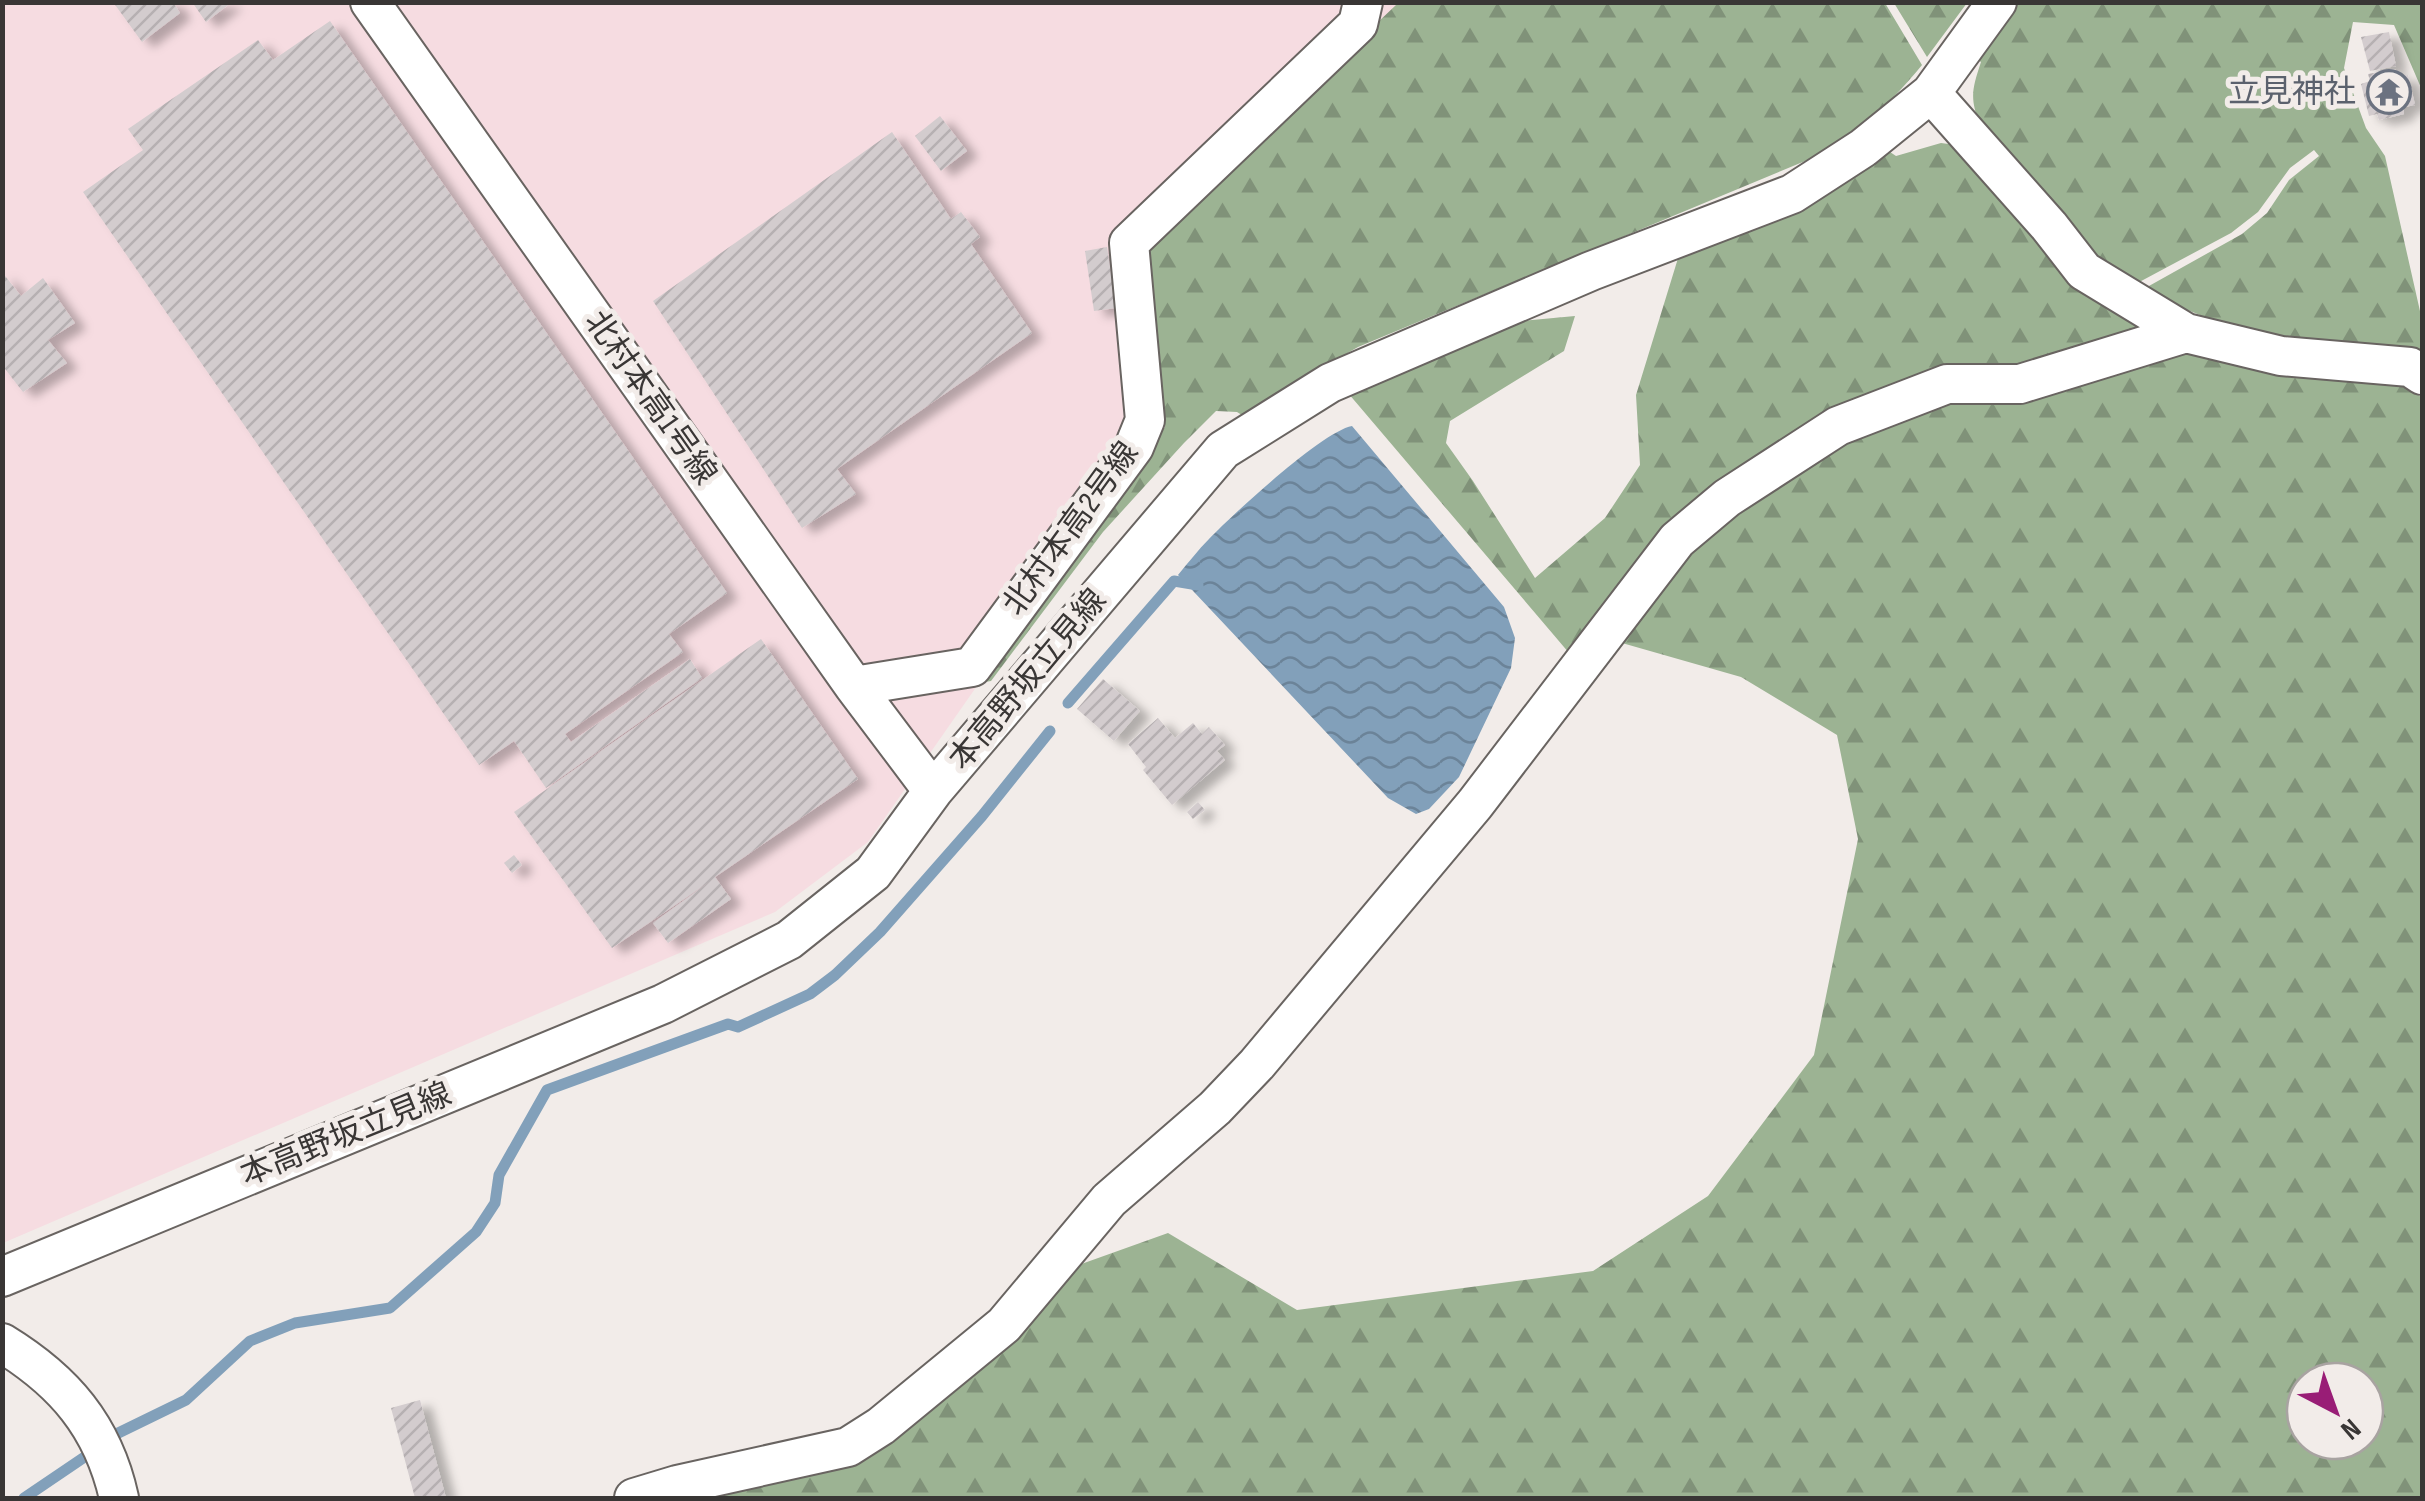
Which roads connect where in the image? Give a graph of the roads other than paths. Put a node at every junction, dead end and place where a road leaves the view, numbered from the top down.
1 (370, 2) edge
2 (1364, 2) edge
3 (1997, 2) edge
4 (1932, 92) junction
5 (2186, 333) junction
6 (2422, 375) edge
7 (854, 686) junction
8 (934, 792) junction
9 (2, 1277) edge
10 (2, 1343) edge
11 (119, 1498) edge
12 (634, 1498) edge

1 - 7 street, 北村本高1号線
2 - 7 street, 北村本高2号線
3 - 4 street, 本高野坂立見線
4 - 5 street
4 - 8 street, 本高野坂立見線
5 - 6 street
5 - 12 street
7 - 8 street, 北村本高1号線
8 - 9 street, 本高野坂立見線
10 - 11 street

